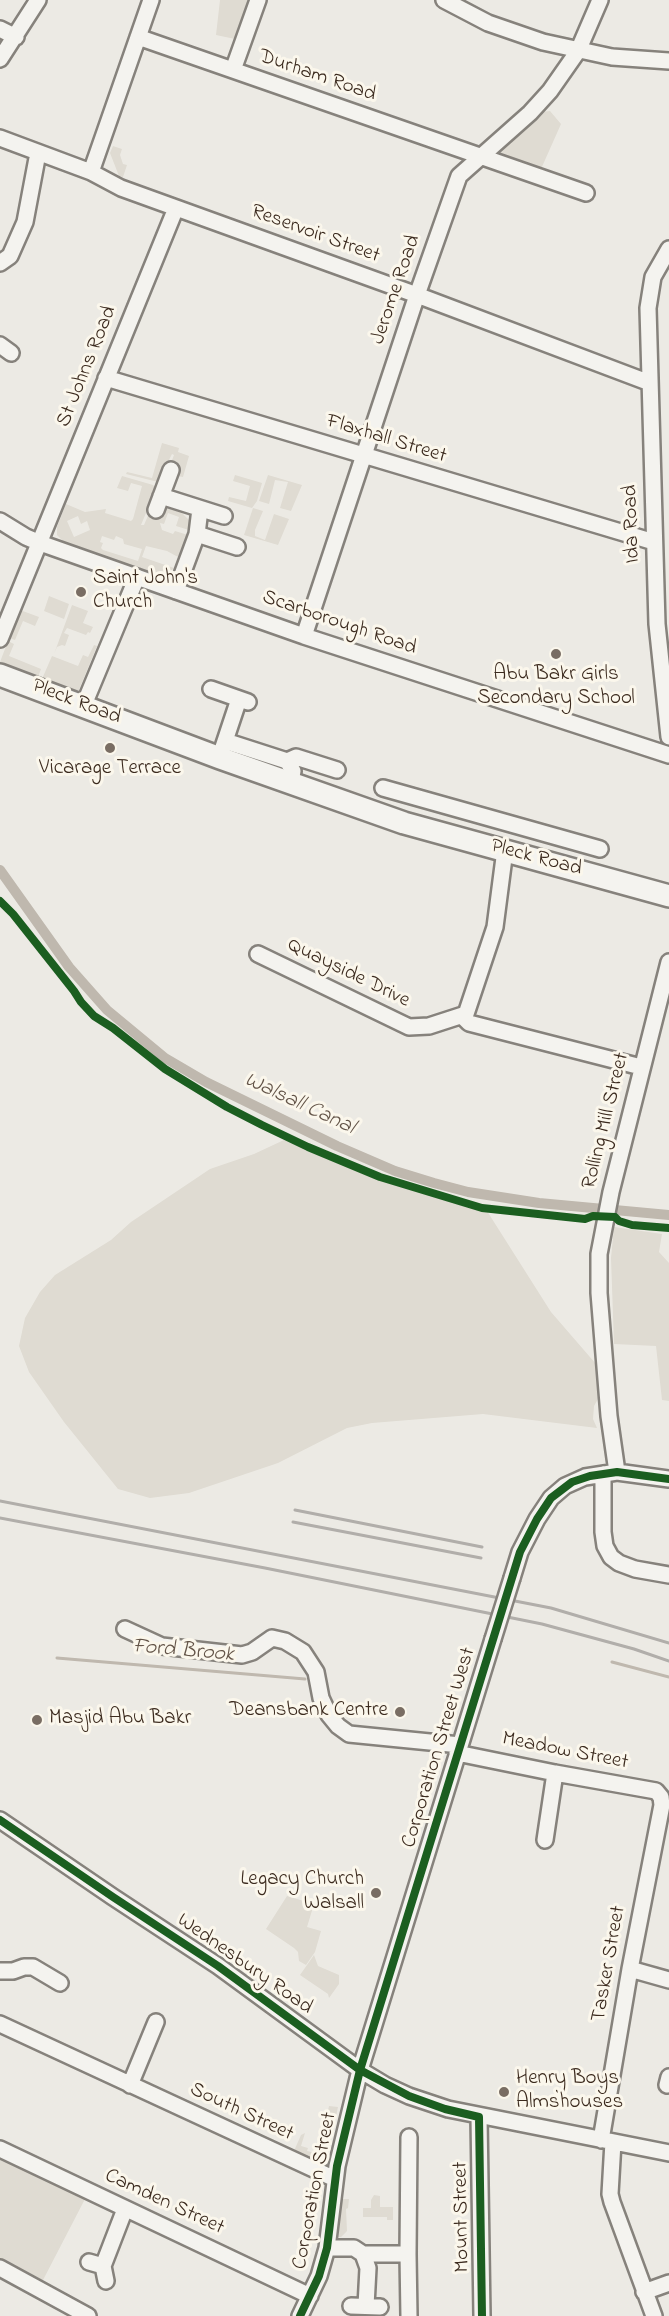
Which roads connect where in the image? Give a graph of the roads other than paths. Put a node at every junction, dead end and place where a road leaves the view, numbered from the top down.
1 (38, 0) edge
2 (151, 0) edge
3 (258, 0) edge
4 (444, 0) edge
5 (600, 0) edge
6 (0, 29) edge
7 (15, 37) junction
8 (138, 37) junction
9 (578, 51) junction
10 (0, 59) edge
11 (669, 61) edge
12 (233, 70) junction
13 (0, 138) edge
14 (38, 153) junction
15 (483, 156) junction
16 (92, 172) junction
17 (586, 193) dead end
18 (176, 208) junction
19 (669, 249) edge
20 (0, 263) edge
21 (417, 295) junction
22 (106, 378) junction
23 (650, 383) junction
24 (364, 455) junction
25 (171, 470) dead end
26 (200, 509) junction
27 (224, 516) dead end
28 (0, 521) edge
29 (197, 534) junction
30 (654, 542) junction
31 (40, 543) junction
32 (237, 547) dead end
33 (137, 577) junction
34 (177, 591) junction
35 (304, 636) junction
36 (0, 639) edge
37 (0, 675) edge
38 (211, 689) dead end
39 (83, 707) junction
40 (669, 737) edge
41 (222, 749) junction
42 (669, 755) edge
43 (337, 770) dead end
44 (289, 772) junction
45 (383, 788) dead end
46 (411, 797) junction
47 (404, 823) junction
48 (584, 828) dead end
49 (579, 843) junction
50 (600, 849) dead end
51 (505, 850) junction
52 (669, 896) edge
53 (258, 954) dead end
54 (669, 962) edge
55 (466, 1014) junction
56 (641, 1067) junction
57 (610, 1473) junction
58 (669, 1479) edge
59 (669, 1575) edge
60 (125, 1629) dead end
61 (459, 1749) junction
62 (555, 1773) junction
63 (665, 1796) edge
64 (0, 1820) edge
65 (545, 1840) dead end
66 (630, 1969) junction
67 (0, 1971) edge
68 (669, 1980) edge
69 (60, 1983) dead end
70 (156, 2022) dead end
71 (0, 2024) edge
72 (360, 2070) junction
73 (130, 2085) junction
74 (479, 2117) junction
75 (409, 2137) dead end
76 (607, 2141) junction
77 (0, 2149) edge
78 (669, 2153) edge
79 (335, 2179) junction
80 (124, 2209) junction
81 (327, 2248) junction
82 (363, 2254) junction
83 (408, 2254) junction
84 (0, 2268) edge
85 (99, 2270) dead end
86 (669, 2283) edge
87 (644, 2292) junction
88 (310, 2296) junction
89 (366, 2306) dead end
90 (88, 2316) edge
91 (300, 2316) edge
92 (409, 2316) edge
93 (482, 2316) edge
94 (654, 2316) edge

1 - 7 street
2 - 8 street
3 - 12 street
4 - 9 street
5 - 9 street, Jerome Road
6 - 7 street
7 - 10 street
8 - 12 street, Durham Road
8 - 16 street
9 - 11 street
9 - 15 street, Jerome Road
12 - 15 street, Durham Road
13 - 14 street, Reservoir Street
14 - 16 street, Reservoir Street
14 - 20 street
15 - 17 street, Durham Road
15 - 21 street, Jerome Road
16 - 18 street, Reservoir Street
18 - 21 street, Reservoir Street
18 - 22 street, St Johns Road
19 - 23 street, Ida Road
21 - 23 street, Reservoir Street
21 - 24 street, Jerome Road
22 - 24 street, Flaxhall Street
22 - 31 street, St Johns Road
23 - 30 street, Ida Road
24 - 30 street, Flaxhall Street
24 - 35 street, Jerome Road
25 - 26 street
26 - 27 street
26 - 29 street
28 - 31 street, Scarborough Road
29 - 32 street
29 - 34 street
30 - 40 street, Ida Road
31 - 33 street, Scarborough Road
31 - 36 street, St Johns Road
33 - 34 street, Scarborough Road
33 - 39 street
34 - 35 street, Scarborough Road
35 - 42 street, Scarborough Road
37 - 39 highway, Pleck Road
38 - 41 street
39 - 41 highway, Pleck Road
41 - 44 highway, Pleck Road
43 - 44 street, Pleck Road
44 - 47 highway, Pleck Road
45 - 46 street, Pleck Road
46 - 47 street
46 - 49 street, Pleck Road
47 - 51 highway, Pleck Road
48 - 49 street, Pleck Road
49 - 50 street, Pleck Road
51 - 52 highway, Pleck Road
51 - 55 street
53 - 55 street, Quayside Drive
54 - 56 street, Rolling Mill Street
55 - 56 street
56 - 57 street, Rolling Mill Street
57 - 58 street
57 - 59 street, Rolling Mill Street
57 - 61 street, Corporation Street West, bridge
60 - 61 street, Meadow Street
61 - 62 street, Meadow Street
61 - 72 street, Corporation Street West
62 - 63 street, Meadow Street
62 - 65 street
63 - 66 street, Tasker Street
64 - 72 street, Wednesbury Road
66 - 68 street
66 - 76 street, Tasker Street
67 - 69 street
70 - 73 street
71 - 73 street, South Street
72 - 74 street, Wednesbury Road
72 - 79 street, Corporation Street
73 - 79 street, South Street
74 - 76 street, Wednesbury Road
74 - 93 street, Mount Street
75 - 83 street
76 - 78 street, Wednesbury Road
76 - 87 street, Tasker Street
77 - 80 street, Camden Street
79 - 81 street, Corporation Street
80 - 85 street
80 - 88 street, Camden Street
81 - 82 street
81 - 88 street, Corporation Street
82 - 83 street
82 - 89 street
83 - 92 street
84 - 90 street
86 - 87 street
87 - 94 street, Tasker Street
88 - 91 street, Corporation Street

